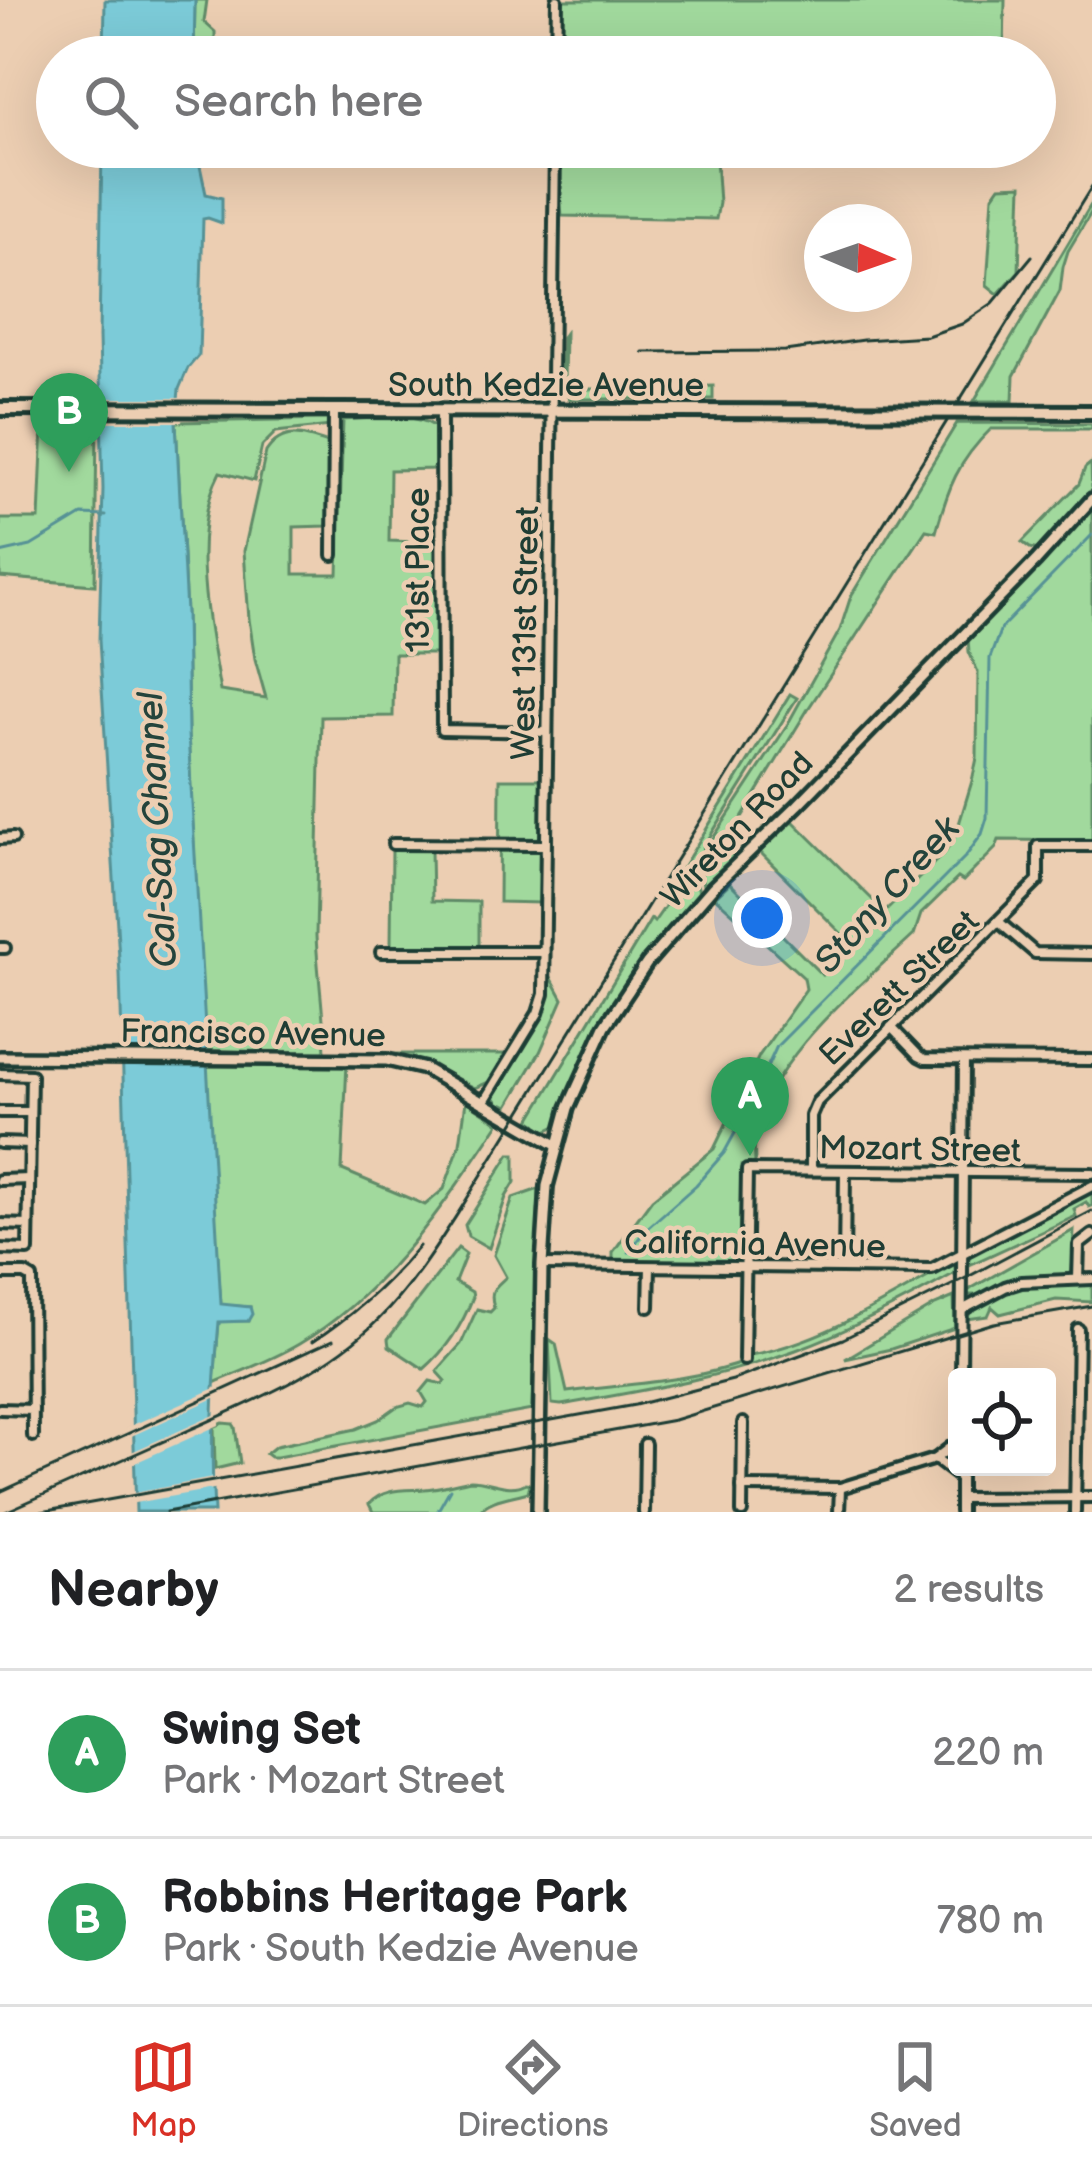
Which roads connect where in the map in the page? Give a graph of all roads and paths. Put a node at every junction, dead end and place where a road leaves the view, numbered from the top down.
1 (556, 0) edge
2 (556, 36) edge
3 (555, 168) edge
4 (0, 409) edge
5 (334, 410) junction
6 (442, 411) junction
7 (551, 411) junction
8 (1092, 412) edge
9 (1092, 500) edge
10 (333, 555) dead end
11 (547, 732) junction
12 (0, 838) edge
13 (14, 838) dead end
14 (393, 844) dead end
15 (545, 845) junction
16 (1092, 845) edge
17 (998, 922) junction
18 (381, 952) dead end
19 (543, 952) junction
20 (1092, 954) edge
21 (891, 1027) junction
22 (0, 1057) edge
23 (964, 1060) junction
24 (1092, 1060) edge
25 (0, 1074) edge
26 (484, 1103) junction
27 (0, 1112) edge
28 (30, 1112) junction
29 (0, 1143) edge
30 (30, 1144) junction
31 (556, 1144) junction
32 (811, 1170) junction
33 (845, 1171) junction
34 (963, 1172) junction
35 (1092, 1173) edge
36 (29, 1179) junction
37 (0, 1180) edge
38 (1092, 1186) edge
39 (0, 1224) edge
40 (28, 1225) junction
41 (1092, 1235) edge
42 (0, 1250) edge
43 (962, 1252) junction
44 (542, 1265) junction
45 (650, 1267) junction
46 (746, 1268) junction
47 (844, 1268) junction
48 (0, 1274) edge
49 (1078, 1279) junction
50 (1092, 1280) edge
51 (649, 1307) dead end
52 (962, 1310) junction
53 (1078, 1329) dead end
54 (744, 1360) dead end
55 (961, 1368) edge
56 (0, 1409) edge
57 (33, 1410) junction
58 (743, 1423) dead end
59 (33, 1436) dead end
60 (646, 1444) dead end
61 (948, 1449) edge
62 (934, 1459) junction
63 (948, 1467) edge
64 (960, 1476) edge
65 (742, 1486) junction
66 (840, 1488) junction
67 (1076, 1497) junction
68 (1092, 1497) edge
69 (960, 1498) junction
70 (538, 1512) edge
71 (644, 1512) edge
72 (742, 1512) edge
73 (839, 1512) edge
74 (960, 1512) edge
75 (1075, 1512) edge

1 - 2 street
3 - 7 street, West 131st Street
4 - 5 main road, South Kedzie Avenue
5 - 6 main road, South Kedzie Avenue
5 - 10 street
6 - 7 main road, South Kedzie Avenue
6 - 11 street, 131st Place
7 - 8 main road, South Kedzie Avenue, bridge
7 - 11 street, West 131st Street
9 - 31 street, Wireton Road
11 - 15 street, West 131st Street
12 - 13 street
14 - 15 street
15 - 19 street, West 131st Street
16 - 17 street, Everett Street
17 - 20 street
17 - 21 street, Everett Street
18 - 19 street
19 - 26 street, West 131st Street
21 - 23 street
21 - 32 street, Everett Street
22 - 26 street, Francisco Avenue
23 - 24 street
23 - 34 street
25 - 28 street
26 - 31 street, Francisco Avenue
27 - 28 street
28 - 30 street
29 - 30 street
30 - 36 street
31 - 44 street, Wireton Road
32 - 33 street, Mozart Street
32 - 46 street, Mozart Street
33 - 34 street, Mozart Street
33 - 47 street
34 - 35 street, Mozart Street
34 - 43 street
36 - 37 street
36 - 40 street
38 - 43 street, California Avenue
39 - 40 street
40 - 42 street
41 - 49 street
43 - 47 street, California Avenue
43 - 52 street
44 - 45 street, California Avenue
44 - 70 street, Wireton Road
45 - 46 street, California Avenue
45 - 51 street
46 - 47 street, California Avenue
46 - 54 street
48 - 57 street
49 - 50 street
49 - 52 street
52 - 55 street
53 - 67 street
56 - 57 street
57 - 59 street
58 - 65 street
60 - 71 street
61 - 62 street
62 - 63 street
62 - 66 street
64 - 69 street
65 - 66 street
65 - 72 street
66 - 73 street
67 - 68 street
67 - 69 street
67 - 75 street
69 - 74 street

